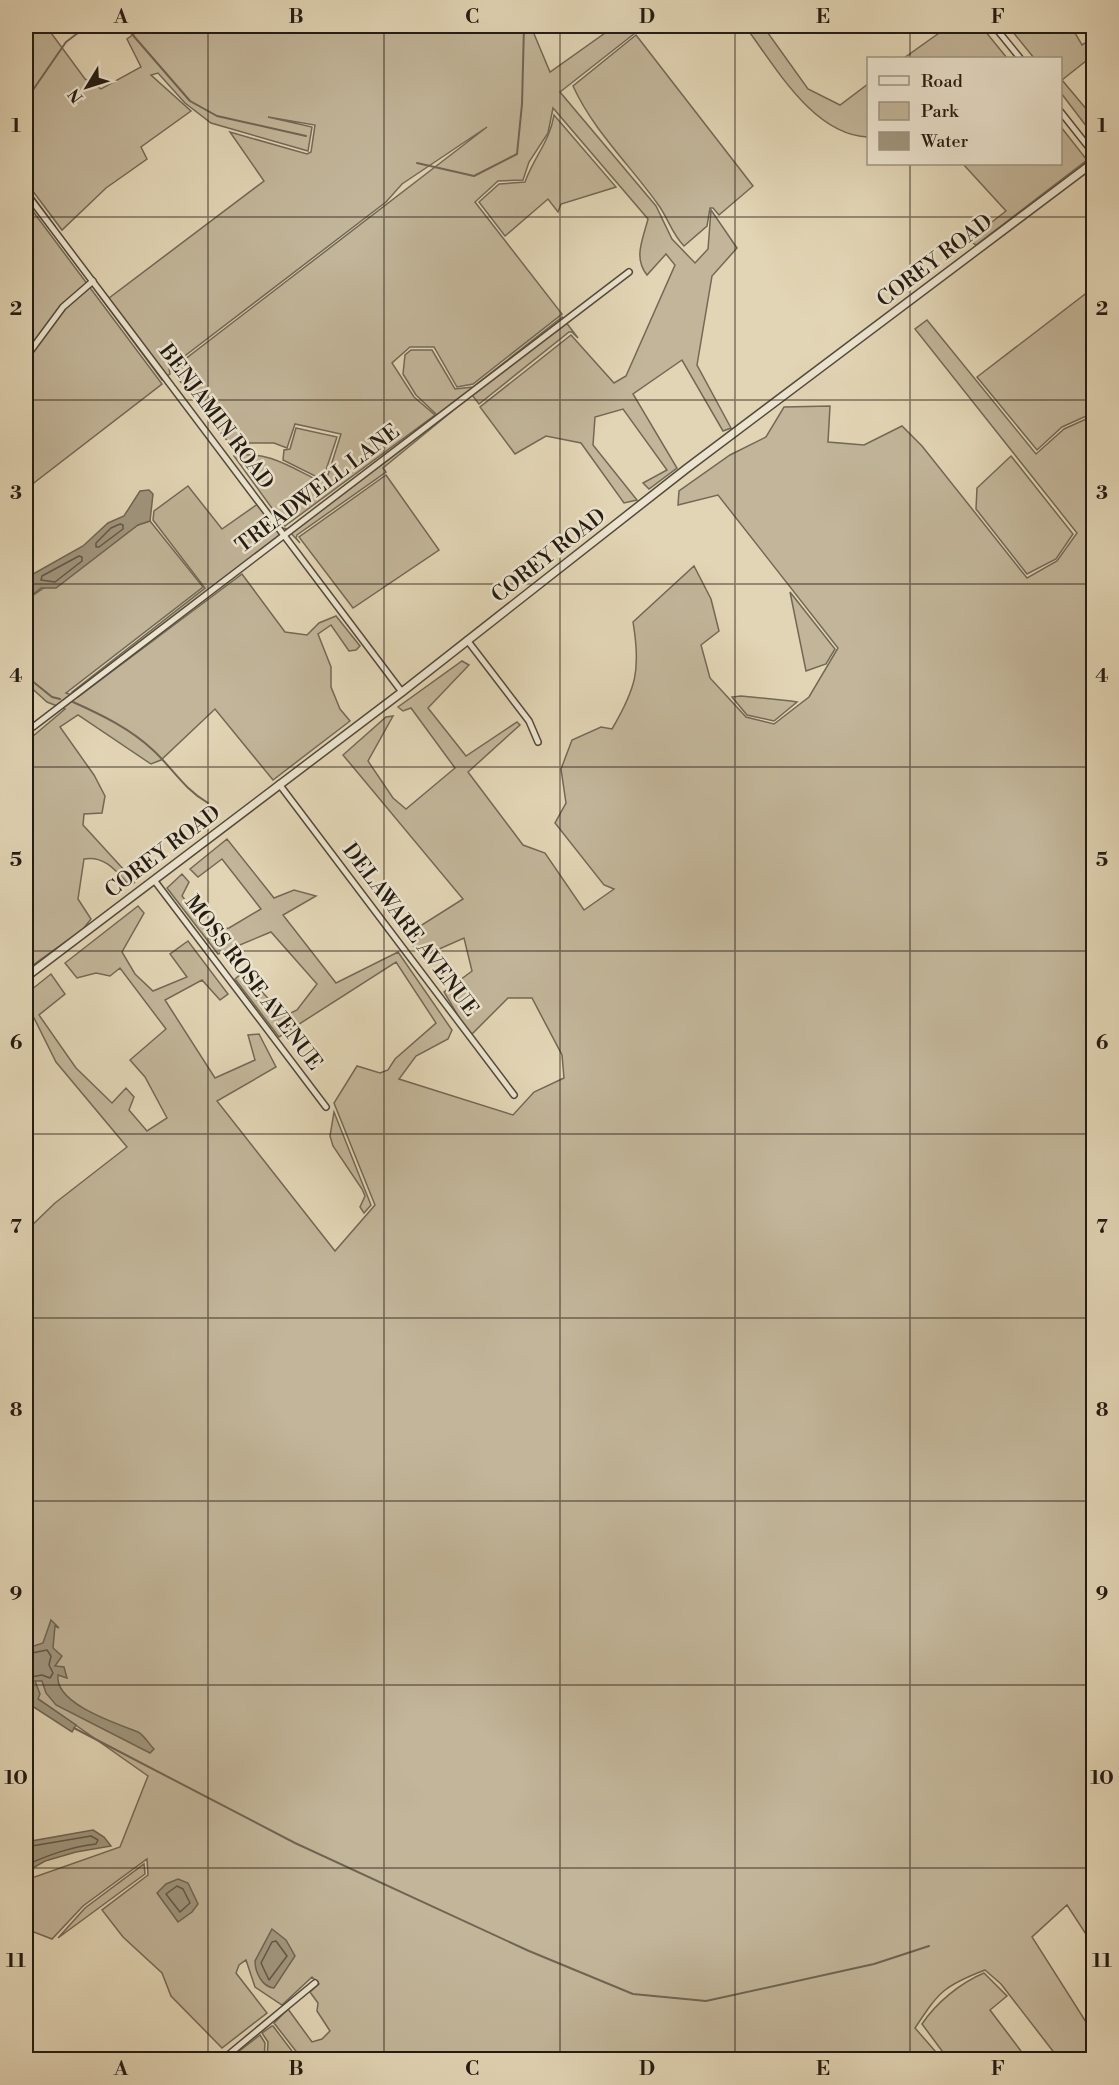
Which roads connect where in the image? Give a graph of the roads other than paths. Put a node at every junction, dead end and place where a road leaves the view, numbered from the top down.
1 (994, 26) edge
2 (1019, 57) edge
3 (1062, 114) edge
4 (1094, 154) edge
5 (1094, 162) edge
6 (26, 192) edge
7 (629, 273) dead end
8 (93, 281) junction
9 (26, 357) edge
10 (285, 535) junction
11 (467, 640) junction
12 (402, 692) junction
13 (26, 729) edge
14 (538, 742) dead end
15 (279, 784) junction
16 (154, 880) junction
17 (26, 977) edge
18 (514, 1095) dead end
19 (326, 1107) dead end
20 (315, 1983) dead end
21 (222, 2060) edge

1 - 2 street
3 - 4 street
5 - 11 street, COREY ROAD
6 - 8 street, BENJAMIN ROAD
7 - 10 street, TREADWELL LANE
8 - 9 street
8 - 10 street, BENJAMIN ROAD
10 - 12 street, BENJAMIN ROAD
10 - 13 street, TREADWELL LANE
11 - 12 street, COREY ROAD
11 - 14 street
12 - 15 street, COREY ROAD
15 - 16 street, COREY ROAD
15 - 18 street, DELAWARE AVENUE
16 - 17 street, COREY ROAD
16 - 19 street, MOSS ROSE AVENUE
20 - 21 street

